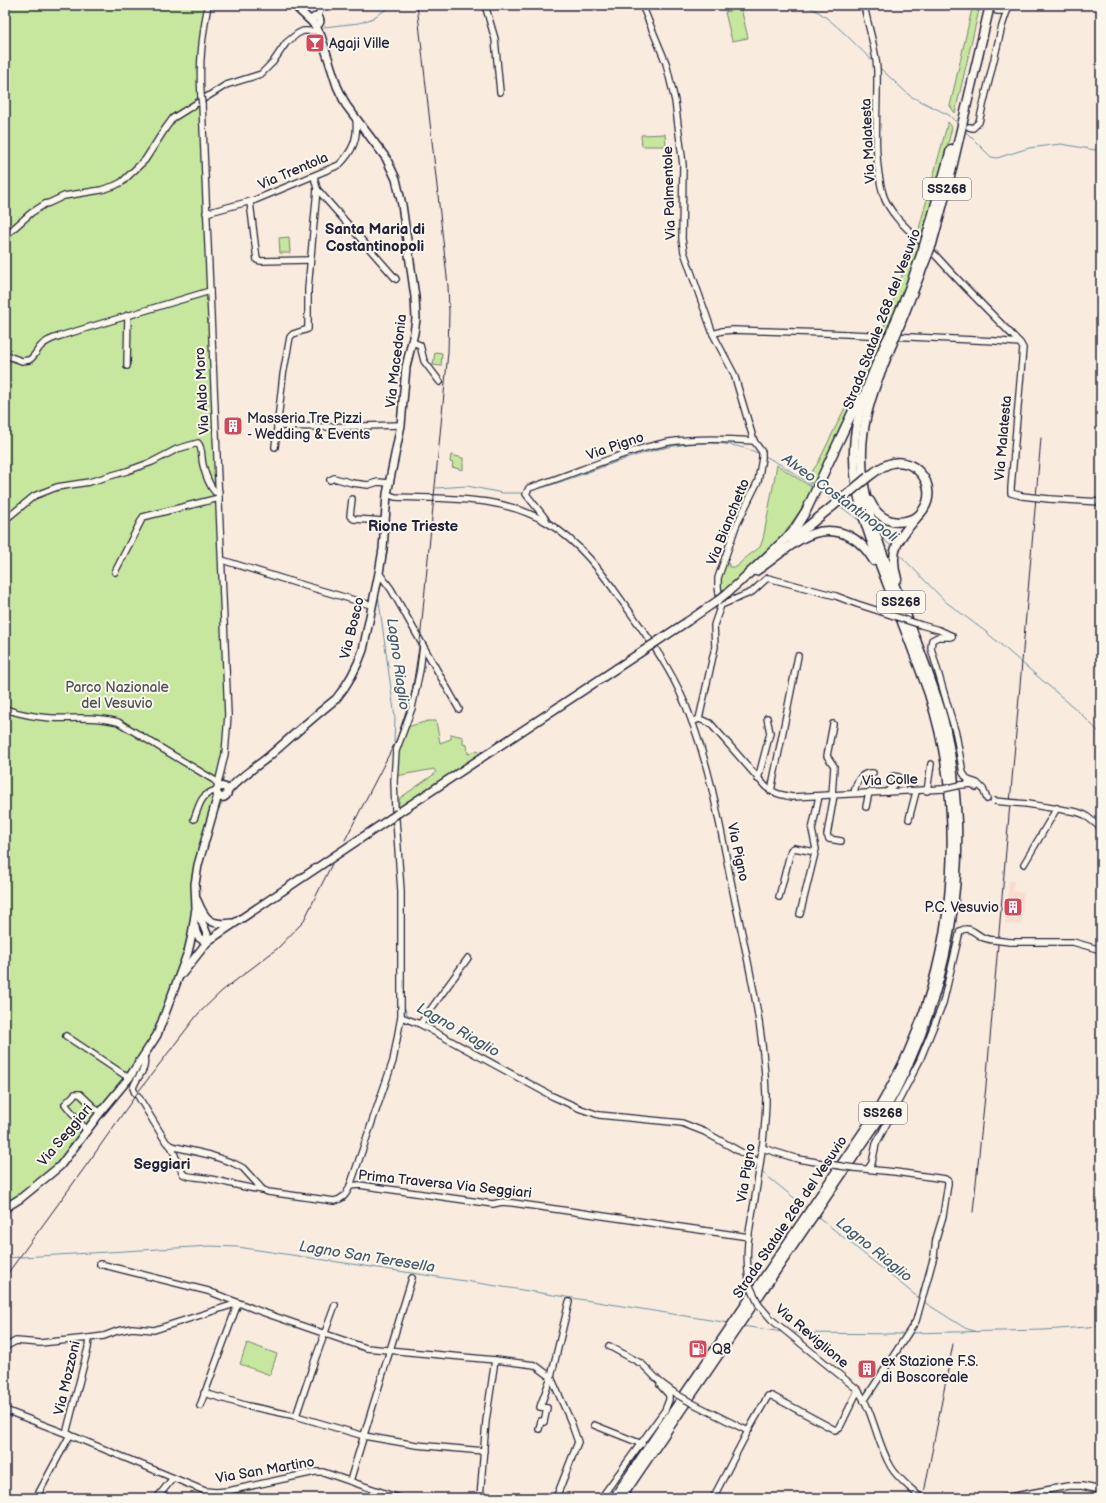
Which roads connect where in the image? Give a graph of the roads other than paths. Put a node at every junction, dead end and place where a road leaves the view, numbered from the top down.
1 (8, 5) edge
2 (208, 5) edge
3 (296, 5) edge
4 (321, 5) edge
5 (485, 5) edge
6 (642, 5) edge
7 (864, 5) edge
8 (970, 5) edge
9 (1009, 5) edge
10 (983, 7) edge
11 (994, 7) edge
12 (5, 8) edge
13 (1007, 11) junction
14 (317, 24) junction
15 (500, 92) dead end
16 (961, 116) junction
17 (356, 118) junction
18 (969, 127) dead end
19 (314, 176) junction
20 (317, 189) junction
21 (250, 202) junction
22 (206, 213) junction
23 (5, 236) edge
24 (310, 260) junction
25 (396, 279) dead end
26 (210, 291) junction
27 (128, 315) junction
28 (713, 334) junction
29 (412, 342) junction
30 (890, 342) junction
31 (1020, 343) junction
32 (5, 355) edge
33 (127, 366) dead end
34 (875, 367) junction
35 (440, 382) dead end
36 (400, 425) junction
37 (277, 426) junction
38 (862, 437) junction
39 (754, 441) junction
40 (275, 448) dead end
41 (330, 480) dead end
42 (389, 483) junction
43 (218, 492) junction
44 (387, 494) junction
45 (219, 498) junction
46 (352, 499) dead end
47 (1101, 502) edge
48 (918, 516) junction
49 (5, 520) edge
50 (384, 521) junction
51 (547, 523) junction
52 (870, 527) junction
53 (222, 560) junction
54 (115, 572) dead end
55 (379, 573) junction
56 (742, 580) junction
57 (719, 603) junction
58 (372, 605) junction
59 (910, 626) junction
60 (908, 637) junction
61 (423, 646) junction
62 (798, 656) dead end
63 (5, 709) edge
64 (458, 709) dead end
65 (767, 718) dead end
66 (699, 719) junction
67 (692, 722) junction
68 (833, 724) dead end
69 (932, 764) dead end
70 (873, 773) dead end
71 (893, 776) dead end
72 (758, 779) junction
73 (221, 787) junction
74 (771, 791) junction
75 (926, 791) junction
76 (869, 792) junction
77 (887, 792) junction
78 (916, 792) junction
79 (854, 793) junction
80 (833, 795) junction
81 (819, 796) junction
82 (987, 799) junction
83 (866, 807) dead end
84 (1057, 808) junction
85 (395, 815) junction
86 (194, 819) dead end
87 (909, 819) dead end
88 (1101, 828) edge
89 (840, 841) dead end
90 (815, 852) junction
91 (1024, 864) dead end
92 (195, 896) junction
93 (779, 897) dead end
94 (196, 908) junction
95 (800, 914) dead end
96 (235, 922) junction
97 (194, 925) junction
98 (208, 941) junction
99 (1101, 950) edge
100 (468, 958) dead end
101 (177, 981) junction
102 (401, 1017) junction
103 (420, 1024) junction
104 (66, 1036) dead end
105 (144, 1057) junction
106 (136, 1068) junction
107 (139, 1076) junction
108 (129, 1078) junction
109 (100, 1113) junction
110 (87, 1130) junction
111 (171, 1146) junction
112 (762, 1148) junction
113 (760, 1163) junction
114 (868, 1169) junction
115 (350, 1186) junction
116 (263, 1190) junction
117 (5, 1208) edge
118 (749, 1237) junction
119 (100, 1264) dead end
120 (412, 1278) dead end
121 (238, 1302) junction
122 (568, 1302) dead end
123 (335, 1305) dead end
124 (325, 1334) junction
125 (89, 1338) junction
126 (610, 1346) dead end
127 (5, 1347) edge
128 (390, 1349) junction
129 (495, 1360) junction
130 (552, 1377) junction
131 (661, 1383) junction
132 (858, 1390) junction
133 (204, 1393) junction
134 (864, 1401) junction
135 (200, 1406) dead end
136 (5, 1410) edge
137 (296, 1416) junction
138 (594, 1425) dead end
139 (539, 1429) dead end
140 (748, 1431) junction
141 (68, 1434) junction
142 (364, 1436) junction
143 (642, 1444) junction
144 (484, 1452) junction
145 (172, 1478) junction
146 (350, 1481) junction
147 (1101, 1490) edge
148 (36, 1498) edge
149 (157, 1498) edge
150 (399, 1498) edge
151 (480, 1498) edge
152 (556, 1498) edge
153 (602, 1498) edge
154 (614, 1498) edge
155 (621, 1498) edge
156 (713, 1498) edge
157 (921, 1498) edge
158 (1004, 1498) edge

1 - 12 street
2 - 22 street, Via Aldo Moro, bridge
3 - 14 main road
4 - 14 street, Via Macedonia
5 - 15 street
6 - 28 street, Via Palmentole
7 - 31 street, Via Malatesta
8 - 10 street
9 - 13 street
10 - 16 highway, Strada Statale 268 del Vesuvio / SS268
11 - 13 street
11 - 16 highway, Strada Statale 268 del Vesuvio / SS268
13 - 18 street
14 - 17 main road, Via Macedonia
14 - 23 street
16 - 30 highway, Strada Statale 268 del Vesuvio / SS268, bridge
17 - 19 street, Via Trentola
17 - 29 main road, Via Macedonia
19 - 20 street
19 - 21 street, Via Trentola
20 - 24 street
20 - 25 street
21 - 22 street, Via Trentola
21 - 24 street
22 - 26 street, Via Aldo Moro
24 - 37 street
26 - 27 street
26 - 43 street, Via Aldo Moro
27 - 32 street
27 - 33 street
28 - 31 street
28 - 39 street, Via Bianchetto
29 - 35 street
29 - 36 main road, Via Macedonia
30 - 34 highway, Strada Statale 268 del Vesuvio / SS268
30 - 38 highway, Strada Statale 268 del Vesuvio / SS268
31 - 47 street, Via Malatesta, bridge
34 - 52 highway, Strada Statale 268 del Vesuvio / SS268
34 - 56 highway
36 - 37 street
36 - 42 main road, Via Macedonia
37 - 40 street
38 - 48 highway
38 - 52 highway, Strada Statale 268 del Vesuvio / SS268
39 - 51 street, Via Pigno
39 - 57 street, Via Bianchetto
41 - 42 street
42 - 44 main road, Via Macedonia
43 - 45 street, Via Aldo Moro
43 - 49 street
44 - 50 main road, Via Bosco
44 - 51 street, Via Pigno
45 - 53 street, Via Aldo Moro
45 - 54 street
46 - 50 street
48 - 56 highway, bridge
48 - 59 highway
50 - 55 main road, Via Bosco
51 - 67 street, Via Pigno
52 - 59 highway, Strada Statale 268 del Vesuvio / SS268
52 - 60 highway, Strada Statale 268 del Vesuvio / SS268
53 - 58 street
53 - 73 street, Via Aldo Moro
55 - 58 main road, Via Bosco
55 - 61 street
56 - 57 main road, bridge
56 - 60 highway
57 - 66 street, Via Bianchetto
57 - 82 street, bridge
57 - 85 main road, bridge
58 - 73 main road, Via Bosco
59 - 155 highway, Strada Statale 268 del Vesuvio / SS268
60 - 154 highway, Strada Statale 268 del Vesuvio / SS268
61 - 64 street
61 - 85 street
62 - 74 street
63 - 73 street
65 - 72 street
66 - 67 street
66 - 72 street, Via Colle
67 - 112 street, Via Pigno
68 - 80 street
69 - 75 street
70 - 79 street
71 - 77 street
72 - 74 street, Via Colle
73 - 86 street
73 - 92 main road, Via Bosco
74 - 81 street, Via Colle
75 - 78 street, Via Colle
75 - 82 street, Via Colle, bridge
76 - 77 street, Via Colle
76 - 79 street, Via Colle
76 - 83 street
77 - 78 street, Via Colle
78 - 87 street
79 - 80 street, Via Colle
80 - 81 street, Via Colle
80 - 89 street
81 - 90 street
82 - 84 street, Via Colle, bridge
84 - 88 street, Via Colle
84 - 91 street
85 - 96 main road
85 - 102 street
90 - 93 street
90 - 95 street
92 - 94 main road, Via Bosco
92 - 96 main road
94 - 97 main road, Via Bosco
94 - 98 main road, Via Bosco
96 - 98 main road
97 - 98 main road
97 - 101 main road, Via Bosco
98 - 101 main road, Via Bosco
99 - 114 street, bridge
100 - 103 street
101 - 105 main road, Via Bosco
102 - 103 street
102 - 115 street
103 - 113 street
104 - 108 street
105 - 106 main road, Via Bosco
105 - 107 street
106 - 107 street
106 - 108 main road, Via Seggiari
107 - 111 street
108 - 109 main road, Via Seggiari
109 - 110 main road, Via Seggiari
109 - 110 street
110 - 117 main road, Via Seggiari
111 - 116 street
111 - 116 street, Prima Traversa Via Seggiari
112 - 113 street, Via Pigno
112 - 114 street, bridge
113 - 118 street, Via Pigno
114 - 134 street
115 - 116 street, Prima Traversa Via Seggiari
115 - 118 street, Prima Traversa Via Seggiari
118 - 132 street, Via Reviglione, bridge
119 - 121 street
120 - 128 street
121 - 124 street
121 - 125 street
121 - 133 street
122 - 130 street
123 - 124 street
124 - 128 street
124 - 137 street
125 - 127 street, Via Mozzoni
125 - 141 street, Via Mozzoni
126 - 131 street
128 - 129 street
128 - 142 street
129 - 130 street
129 - 144 street
130 - 139 street
130 - 152 street
131 - 140 street, bridge
131 - 143 street
132 - 134 street
132 - 140 street
133 - 135 street
133 - 137 street
134 - 157 street
136 - 141 street, Via San Martino
137 - 142 street
138 - 143 street
140 - 156 street
141 - 145 street, Via San Martino
141 - 148 street, Via Mozzoni
142 - 144 street
142 - 146 street
143 - 153 street
144 - 151 street
145 - 146 street, Via San Martino
145 - 149 street
146 - 150 street, Via San Martino
147 - 158 street

